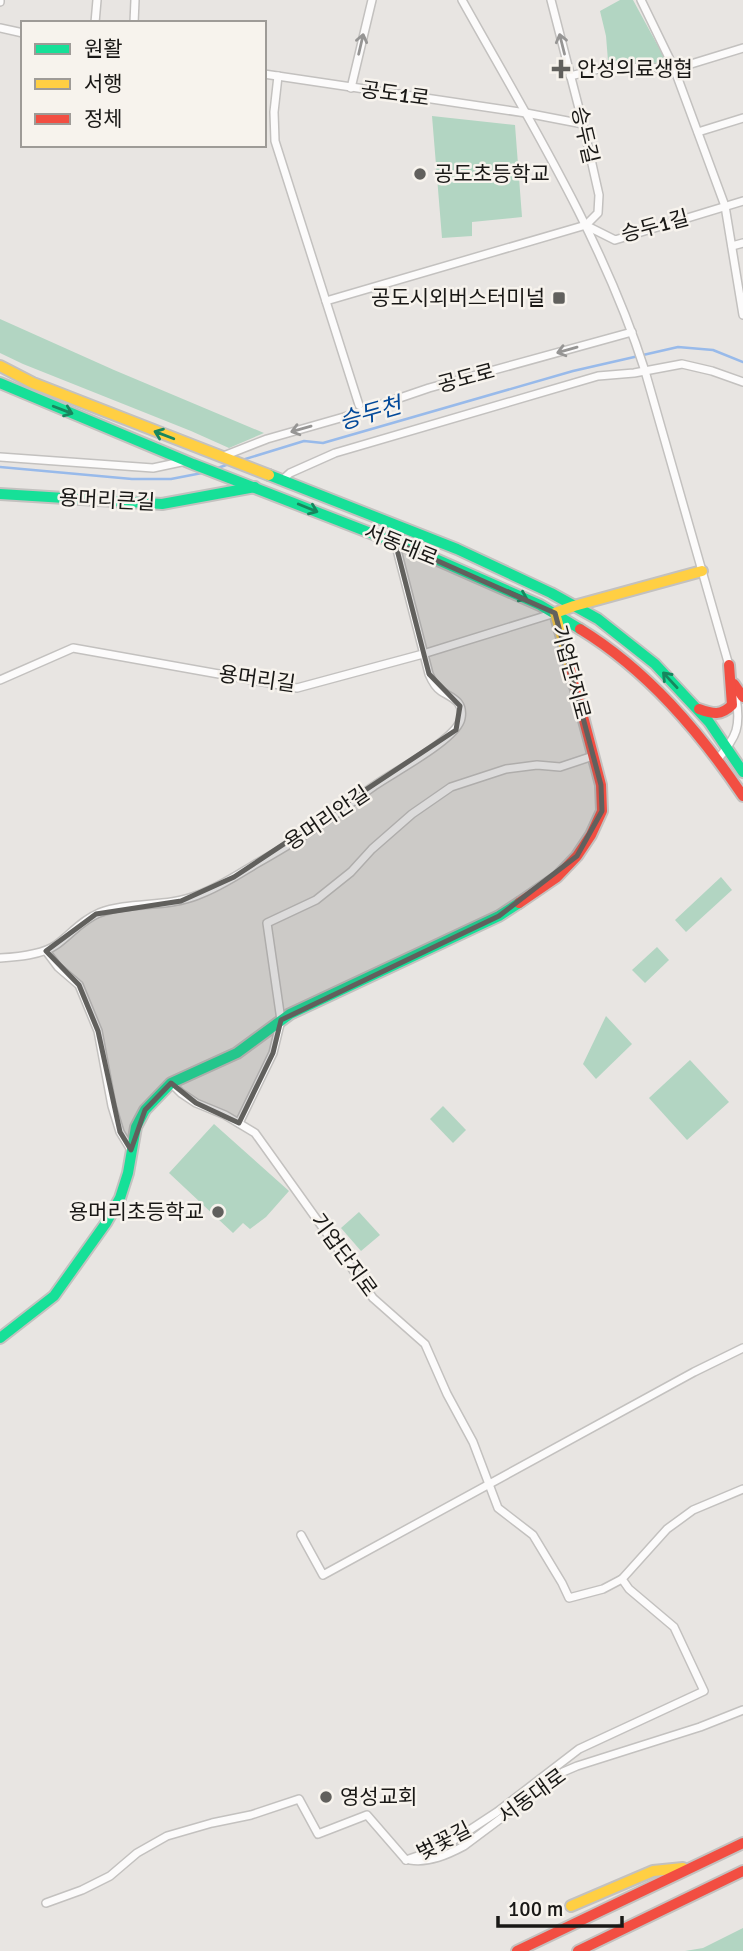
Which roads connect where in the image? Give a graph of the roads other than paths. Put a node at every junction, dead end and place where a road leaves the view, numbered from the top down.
1 (97, 0) edge
2 (135, 0) edge
3 (372, 0) edge
4 (462, 0) edge
5 (551, 0) edge
6 (644, 1) edge
7 (95, 21) edge
8 (134, 21) edge
9 (0, 28) edge
10 (21, 33) edge
11 (743, 48) edge
12 (674, 68) junction
13 (266, 74) edge
14 (278, 76) junction
15 (570, 76) junction
16 (351, 88) junction
17 (526, 113) junction
18 (743, 118) edge
19 (583, 124) junction
20 (698, 132) junction
21 (743, 201) edge
22 (725, 206) junction
23 (586, 225) junction
24 (743, 243) edge
25 (732, 246) junction
26 (326, 301) junction
27 (743, 315) edge
28 (632, 332) junction
29 (0, 366) edge
30 (644, 367) junction
31 (743, 382) edge
32 (0, 383) edge
33 (359, 405) dead end
34 (0, 457) edge
35 (225, 458) junction
36 (190, 463) junction
37 (276, 479) junction
38 (250, 485) junction
39 (0, 494) edge
40 (395, 542) junction
41 (702, 571) junction
42 (574, 606) junction
43 (555, 613) junction
44 (423, 654) junction
45 (729, 664) junction
46 (0, 680) edge
47 (734, 684) junction
48 (743, 697) edge
49 (697, 709) junction
50 (728, 747) junction
51 (593, 756) junction
52 (718, 759) junction
53 (743, 772) edge
54 (743, 796) edge
55 (46, 951) junction
56 (0, 958) edge
57 (281, 1020) junction
58 (171, 1083) junction
59 (239, 1123) junction
60 (131, 1150) junction
61 (0, 1338) edge
62 (743, 1348) edge
63 (489, 1485) junction
64 (743, 1489) edge
65 (301, 1535) dead end
66 (622, 1579) junction
67 (743, 1710) edge
68 (743, 1843) edge
69 (406, 1860) junction
70 (695, 1866) junction
71 (743, 1871) edge
72 (46, 1903) dead end
73 (571, 1906) dead end
74 (517, 1951) edge
75 (578, 1951) edge

1 - 7 street
2 - 8 street
16 -> 3 street
4 - 17 street
15 -> 5 street, 승두길
6 - 12 street
9 - 10 street
11 - 12 street
12 - 15 street
12 - 20 street
13 - 14 street, 공도1로
14 - 16 street, 공도1로
14 - 26 street
15 - 19 street, 승두길
16 - 17 street, 공도1로
17 - 19 street
17 - 23 street
18 - 20 street
19 - 23 street, 승두길
20 - 22 street
21 - 22 street, 승두1길
22 - 23 street, 승두1길
22 - 25 street
23 - 26 street
23 - 28 street
24 - 25 street
25 - 27 street
26 - 33 street
28 - 30 street
28 -> 35 street, 공도로
35 -> 29 main road, 서동대로
30 - 31 street, 공도로
30 - 37 street, 공도로
30 - 41 street
32 -> 36 main road, 서동대로
34 - 36 street
35 - 37 main road, 서동대로
36 - 38 main road, 서동대로
37 - 42 main road, 서동대로
38 - 39 main road, 용머리큰길
38 -> 40 main road, 서동대로
40 -> 43 main road, 서동대로
40 - 44 street, 용머리안길
41 - 42 main road, 기업단지로
41 - 45 street
42 - 43 main road, 기업단지로
49 -> 42 main road, 서동대로
43 - 44 street, 용머리길
43 - 51 main road, 기업단지로
43 - 52 main road, 서동대로
44 - 46 street, 용머리길
44 - 55 street, 용머리안길
45 - 47 street
45 - 49 main road
47 - 48 main road
47 - 50 street
49 - 50 main road, 서동대로
50 - 52 street
50 - 53 main road, 서동대로
51 - 57 main road, 기업단지로
51 - 57 street
52 - 54 main road, 서동대로
55 - 56 street, 용머리안길
55 - 60 street
57 - 58 main road, 기업단지로
57 - 59 street
58 - 59 street, 기업단지로
58 - 60 main road, 기업단지로
59 - 63 street, 기업단지로
60 - 61 main road, 기업단지로
62 - 63 street
63 - 65 street
63 - 66 street, 기업단지로
64 - 66 street
66 - 69 street, 벚꽃길
67 - 69 street, 서동대로
68 - 70 main road
69 - 72 street, 벚꽃길
70 - 73 main road
70 - 74 main road
71 - 75 main road

